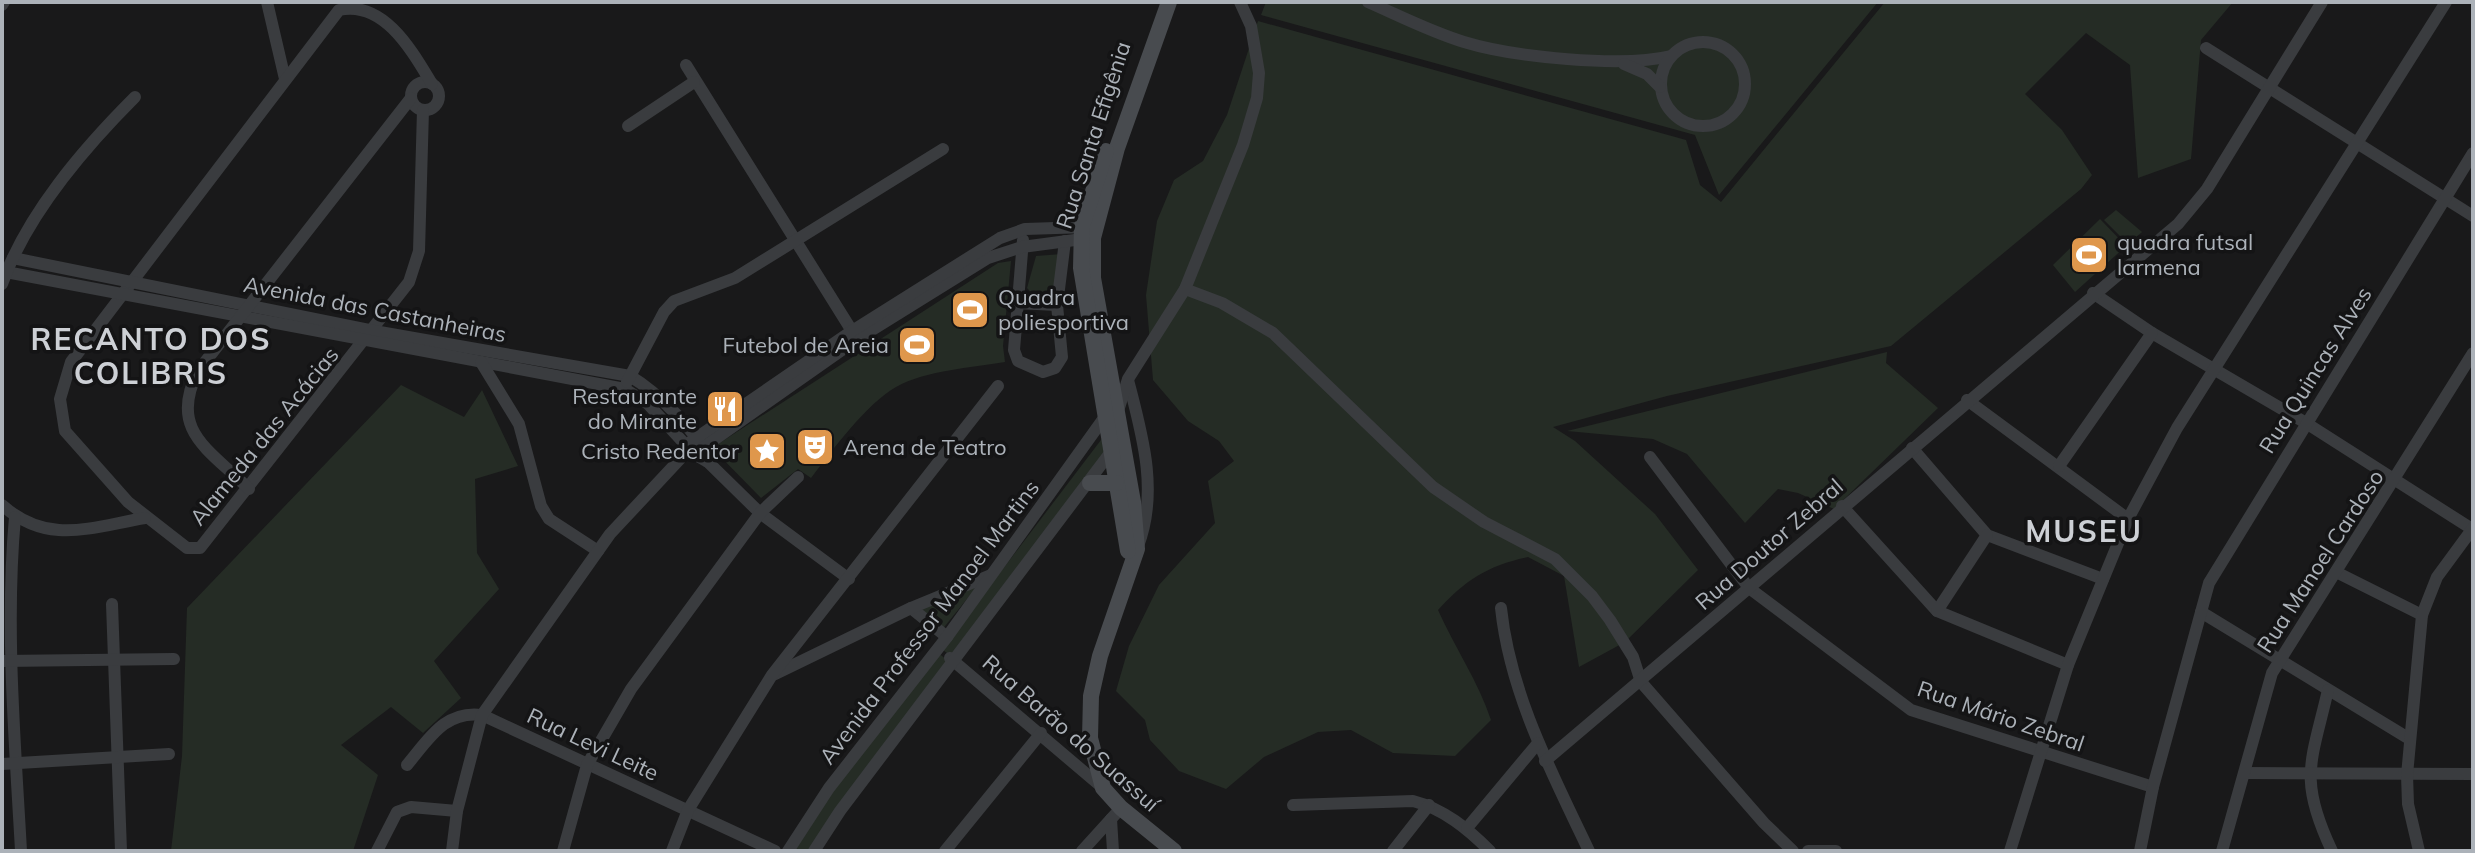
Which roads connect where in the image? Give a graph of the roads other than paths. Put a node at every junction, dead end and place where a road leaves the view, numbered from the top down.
1 (267, 2) edge
2 (1162, 2) edge
3 (1169, 2) edge
4 (1240, 2) edge
5 (1368, 2) edge
6 (2322, 2) edge
7 (2446, 2) edge
8 (409, 46) junction
9 (2206, 48) dead end
10 (1671, 56) junction
11 (1621, 63) junction
12 (686, 65) dead end
13 (285, 79) junction
14 (694, 82) junction
15 (432, 84) junction
16 (416, 85) junction
17 (2270, 86) junction
18 (1660, 87) junction
19 (135, 97) dead end
20 (420, 109) junction
21 (628, 126) dead end
22 (2356, 144) junction
23 (943, 149) dead end
24 (2473, 153) edge
25 (2445, 198) junction
26 (2473, 216) edge
27 (1025, 229) junction
28 (1083, 234) junction
29 (794, 241) junction
30 (1022, 247) junction
31 (13, 258) junction
32 (4, 278) edge
33 (125, 288) junction
34 (1185, 289) junction
35 (2093, 293) junction
36 (1015, 303) junction
37 (1057, 305) junction
38 (248, 310) junction
39 (852, 331) junction
40 (2152, 333) junction
41 (371, 335) junction
42 (2473, 353) edge
43 (481, 362) junction
44 (2215, 370) junction
45 (630, 376) junction
46 (1128, 379) junction
47 (998, 386) dead end
48 (625, 389) junction
49 (1967, 400) junction
50 (1110, 416) junction
51 (2306, 423) junction
52 (695, 446) junction
53 (1116, 446) junction
54 (1912, 448) junction
55 (1650, 457) dead end
56 (2059, 466) junction
57 (798, 477) dead end
58 (2395, 482) junction
59 (1090, 483) junction
60 (1116, 483) junction
61 (249, 489) junction
62 (2, 505) edge
63 (1842, 506) junction
64 (760, 513) junction
65 (15, 517) junction
66 (145, 518) junction
67 (2128, 519) junction
68 (2473, 528) edge
69 (1987, 535) junction
70 (1137, 549) junction
71 (598, 551) junction
72 (1130, 569) junction
73 (2336, 572) junction
74 (992, 575) junction
75 (849, 579) junction
76 (2103, 579) junction
77 (1749, 588) junction
78 (112, 604) dead end
79 (911, 608) junction
80 (1501, 608) dead end
81 (1937, 611) junction
82 (2201, 612) junction
83 (2422, 615) junction
84 (947, 637) junction
85 (938, 650) junction
86 (115, 658) junction
87 (2279, 658) junction
88 (174, 659) dead end
89 (7, 661) edge
90 (954, 661) junction
91 (2068, 665) junction
92 (772, 675) junction
93 (1641, 682) junction
94 (2328, 690) junction
95 (482, 715) junction
96 (1041, 733) junction
97 (2408, 738) junction
98 (1538, 743) junction
99 (2041, 752) junction
100 (169, 754) dead end
101 (120, 757) junction
102 (1545, 761) junction
103 (16, 763) junction
104 (2, 764) edge
105 (407, 765) dead end
106 (587, 765) junction
107 (2245, 773) junction
108 (2473, 774) edge
109 (2308, 775) junction
110 (2407, 775) junction
111 (2153, 787) junction
112 (1103, 788) junction
113 (1293, 805) dead end
114 (1429, 805) junction
115 (688, 810) junction
116 (457, 811) junction
117 (1116, 814) junction
118 (1467, 828) junction
119 (21, 851) edge
120 (121, 851) edge
121 (377, 851) edge
122 (452, 851) edge
123 (563, 851) edge
124 (672, 851) edge
125 (775, 851) edge
126 (788, 851) edge
127 (814, 851) edge
128 (945, 851) edge
129 (1082, 851) edge
130 (1113, 851) edge
131 (1174, 851) edge
132 (1393, 851) edge
133 (1490, 851) edge
134 (1589, 851) edge
135 (1793, 851) edge
136 (1808, 851) edge
137 (1836, 851) edge
138 (2010, 851) edge
139 (2140, 851) edge
140 (2222, 851) edge
141 (2332, 851) edge
142 (2419, 851) edge

1 - 13 street
2 - 28 main road, Rua Santa Efigênia
3 - 28 main road, Rua Santa Efigênia
4 - 34 street, Avenida Professor Manoel Martins
5 - 11 street
6 - 17 street, Rua Doutor Zebral
7 - 22 street
8 - 13 street, Alameda das Acácias
8 - 15 street, Alameda das Acácias
8 - 16 street
9 - 17 street
10 - 11 street
10 - 18 street
10 - 18 street
11 - 18 street
12 - 14 street
13 - 33 street, Alameda das Acácias
14 - 21 street
14 - 29 street
15 - 16 street
15 - 20 street
16 - 20 street
17 - 22 street
17 - 35 street, Rua Doutor Zebral
19 - 31 street
20 - 38 street
20 - 41 street, Alameda das Acácias
22 - 25 street
22 - 44 street
23 - 29 street
24 - 25 street, Rua Quincas Alves
25 - 26 street
25 - 51 street, Rua Quincas Alves
27 - 28 street
27 - 30 street
27 - 39 street
28 - 30 street
28 - 37 street
28 - 50 main road, Rua Santa Efigênia
29 - 39 street
29 - 45 street
30 - 36 street
30 - 52 street
31 - 32 street
31 - 33 street, Avenida das Castanheiras
32 - 33 street, Avenida das Castanheiras
33 - 38 street, Avenida das Castanheiras
33 - 66 street, Alameda das Acácias
34 - 46 street, Avenida Professor Manoel Martins
34 - 93 street
35 - 40 street
35 - 49 street, Rua Doutor Zebral
36 - 37 street
36 - 37 street
38 - 41 street, Avenida das Castanheiras
38 - 61 street
39 - 52 street
40 - 44 street
40 - 56 street
41 - 43 street, Avenida das Castanheiras
41 - 45 street, Avenida das Castanheiras
41 - 61 street, Alameda das Acácias
42 - 58 street, Rua Manoel Cardoso
43 - 48 street, Avenida das Castanheiras
43 - 71 street
44 - 51 street
44 - 67 street
45 - 48 street
45 - 52 street, Avenida das Castanheiras
46 - 50 street, Avenida Professor Manoel Martins
46 - 70 street
47 - 75 street
48 - 52 street, Avenida das Castanheiras
49 - 54 street, Rua Doutor Zebral
49 - 56 street
50 - 53 main road, Rua Santa Efigênia
50 - 74 street, Avenida Professor Manoel Martins
51 - 58 street
51 - 82 street, Rua Quincas Alves
52 - 64 street
52 - 71 street
53 - 59 street, Avenida Professor Manoel Martins
53 - 60 main road, Rua Santa Efigênia
53 - 70 main road, Rua Santa Efigênia
54 - 63 street, Rua Doutor Zebral
54 - 69 street
55 - 77 street, Rua Mário Zebral
56 - 67 street
57 - 64 street
58 - 68 street
58 - 73 street, Rua Manoel Cardoso
59 - 60 main road
59 - 90 street, Avenida Professor Manoel Martins
60 - 72 main road, Rua Santa Efigênia
61 - 66 street, Alameda das Acácias
62 - 65 street
63 - 77 street, Rua Doutor Zebral
63 - 81 street
64 - 75 street
64 - 106 street
65 - 66 street
65 - 89 street
67 - 76 street
68 - 83 street
69 - 76 street
69 - 81 street
70 - 72 main road, Rua Santa Efigênia
71 - 95 street
72 - 112 main road, Rua Santa Efigênia
73 - 83 street
73 - 87 street, Rua Manoel Cardoso
74 - 79 street
74 - 84 street, Avenida Professor Manoel Martins
75 - 92 street
76 - 91 street
77 - 93 street, Rua Doutor Zebral
77 - 99 street, Rua Mário Zebral
78 - 86 street
79 - 84 street
79 - 92 street
80 - 98 street
81 - 91 street
82 - 87 street
82 - 111 street, Rua Quincas Alves
83 - 97 street
84 - 85 street, Avenida Professor Manoel Martins
85 - 90 street, Rua Barão do Suassuí
85 - 126 street, Avenida Professor Manoel Martins
86 - 88 street
86 - 89 street
86 - 101 street
87 - 94 street
87 - 107 street, Rua Manoel Cardoso
89 - 103 street
90 - 96 street, Rua Barão do Suassuí
90 - 127 street, Avenida Professor Manoel Martins
91 - 99 street
92 - 115 street
93 - 102 street, Rua Doutor Zebral
93 - 135 street
94 - 97 street
94 - 109 street
95 - 105 street
95 - 106 street, Rua Levi Leite
95 - 116 street
96 - 112 street, Rua Barão do Suassuí
96 - 128 street
97 - 110 street
98 - 102 street
98 - 118 street
99 - 111 street, Rua Mário Zebral
99 - 138 street
100 - 101 street
101 - 103 street
101 - 120 street
102 - 134 street
103 - 104 street
103 - 119 street
106 - 115 street, Rua Levi Leite
106 - 123 street
107 - 109 street
107 - 140 street, Rua Manoel Cardoso
108 - 110 street
109 - 110 street
109 - 141 street
110 - 142 street
111 - 139 street, Rua Quincas Alves
112 - 117 main road, Rua Barão do Suassuí
113 - 114 street
114 - 118 street
114 - 132 street
115 - 124 street
115 - 125 street, Rua Levi Leite
116 - 121 street
116 - 122 street
117 - 129 street
117 - 130 street
117 - 131 main road, Rua Barão do Suassuí
118 - 133 street
136 - 137 street

